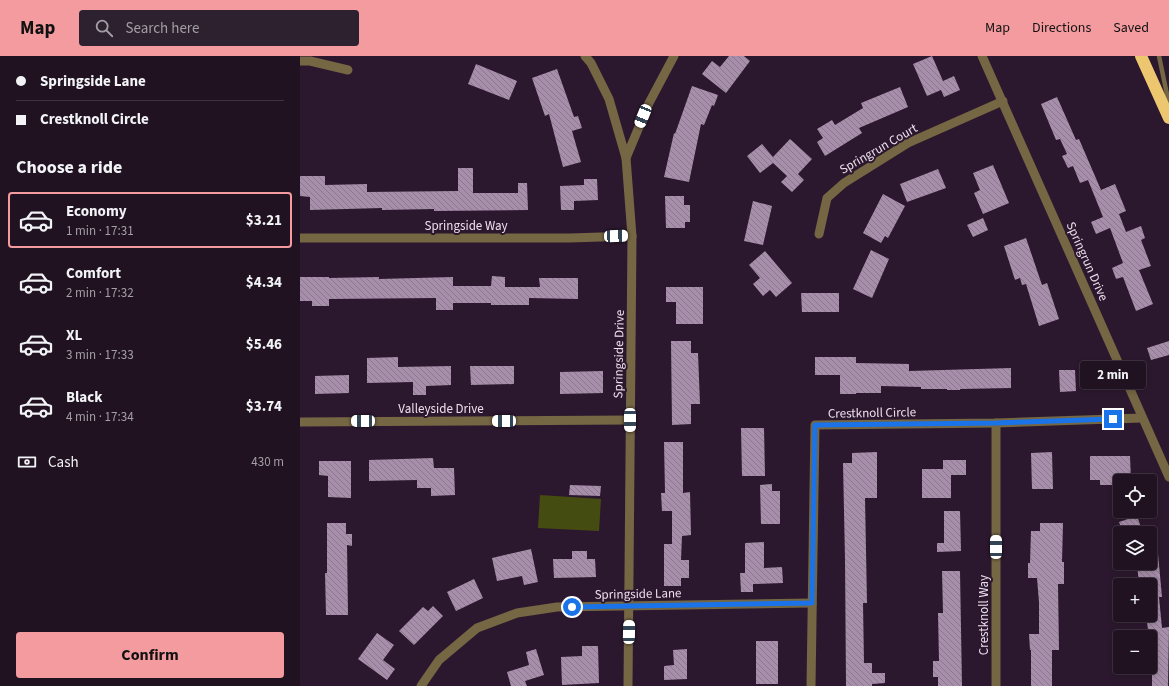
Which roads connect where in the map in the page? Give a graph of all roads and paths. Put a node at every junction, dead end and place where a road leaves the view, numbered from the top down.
1 (585, 56) edge
2 (674, 56) edge
3 (982, 56) edge
4 (1141, 56) edge
5 (1159, 56) edge
6 (300, 61) edge
7 (348, 70) dead end
8 (1003, 102) junction
9 (1169, 104) edge
10 (1169, 118) edge
11 (626, 158) junction
12 (819, 234) dead end
13 (632, 236) junction
14 (300, 238) edge
15 (1142, 418) junction
16 (630, 420) junction
17 (300, 422) edge
18 (996, 423) junction
19 (1169, 477) edge
20 (812, 603) junction
21 (629, 606) junction
22 (421, 686) edge
23 (628, 686) edge
24 (811, 686) edge
25 (996, 686) edge

1 - 11 street, Springside Drive
2 - 11 street
3 - 8 street, Springrun Drive
4 - 10 highway
5 - 9 lane
6 - 7 street
8 - 12 street, Springrun Court
8 - 15 street, Springrun Drive
11 - 13 street, Springside Drive
13 - 14 street, Springside Way
13 - 16 street, Springside Drive
15 - 18 street, Crestknoll Circle
15 - 19 street, Springrun Drive
16 - 17 street, Valleyside Drive
16 - 21 street, Springside Drive
18 - 20 street, Crestknoll Circle
18 - 25 street, Crestknoll Way
20 - 21 street, Springside Lane
20 - 24 street, Crestknoll Circle
21 - 22 street, Springside Lane
21 - 23 street, Springside Drive

